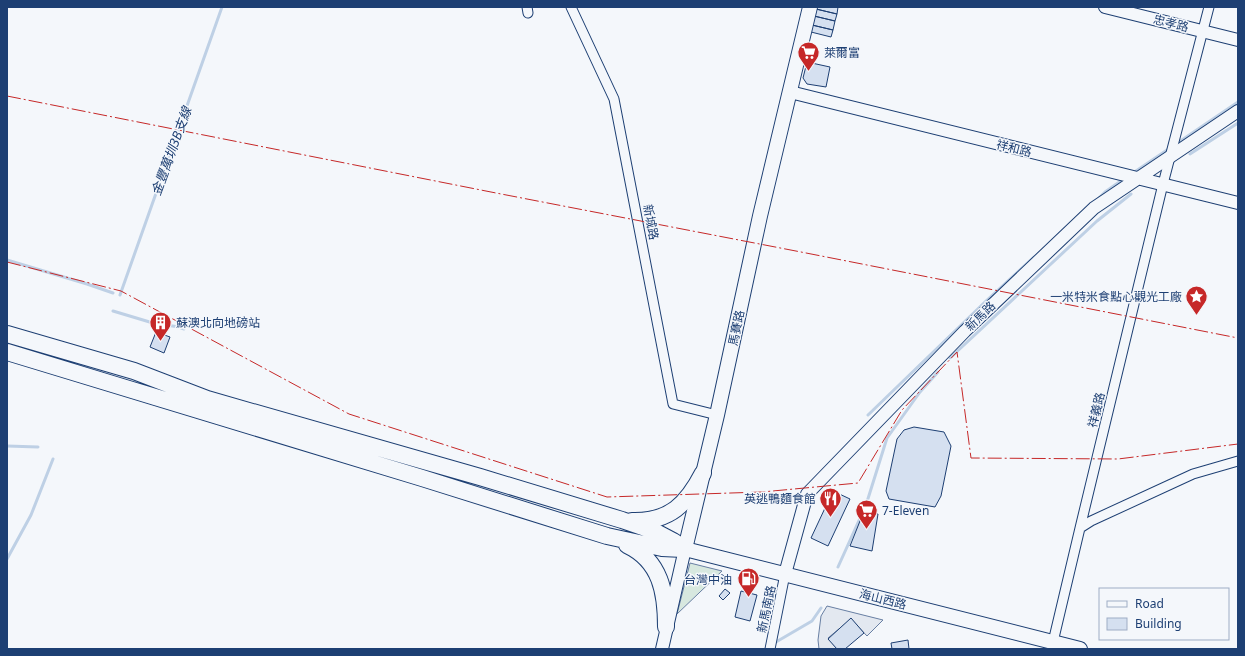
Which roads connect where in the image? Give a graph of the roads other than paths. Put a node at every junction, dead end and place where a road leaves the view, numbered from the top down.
1 (571, 7) edge
2 (810, 7) edge
3 (1105, 7) edge
4 (1209, 7) edge
5 (1202, 31) junction
6 (1238, 40) edge
7 (790, 92) junction
8 (1238, 111) edge
9 (1171, 156) junction
10 (1138, 178) junction
11 (1163, 184) junction
12 (1238, 203) edge
13 (7, 334) edge
14 (7, 352) edge
15 (717, 415) junction
16 (1238, 461) edge
17 (703, 472) junction
18 (622, 520) junction
19 (1080, 528) junction
20 (607, 536) junction
21 (685, 549) junction
22 (785, 574) junction
23 (666, 627) junction
24 (1053, 642) junction
25 (662, 649) edge
26 (770, 649) edge
27 (1080, 649) edge

1 - 15 street, 新城路
2 - 7 main road, 馬賽路
3 - 5 street, 忠孝路
4 - 5 street, 祥義路
5 - 6 street, 忠孝路
5 - 9 street, 祥義路
7 - 10 street, 祥和路
7 - 15 main road, 馬賽路
8 - 9 street, 新馬路
9 - 10 street, 新馬路
9 - 11 street, 祥義路
10 - 11 street, 祥和路
10 - 22 street, 新馬路
11 - 12 street, 祥和路
11 - 19 street, 祥義路
13 - 18 highway
14 - 20 highway
15 - 17 main road, 馬賽路
16 - 19 street
17 - 18 highway
17 - 21 main road, 馬賽路
18 - 21 highway
19 - 24 street, 祥義路
20 - 21 highway
20 - 23 highway
21 - 22 main road, 海山西路
21 - 23 street, 馬賽路
22 - 24 main road, 海山西路
22 - 26 street, 新馬南路
23 - 25 street, 馬賽路
24 - 27 main road, 海山西路

